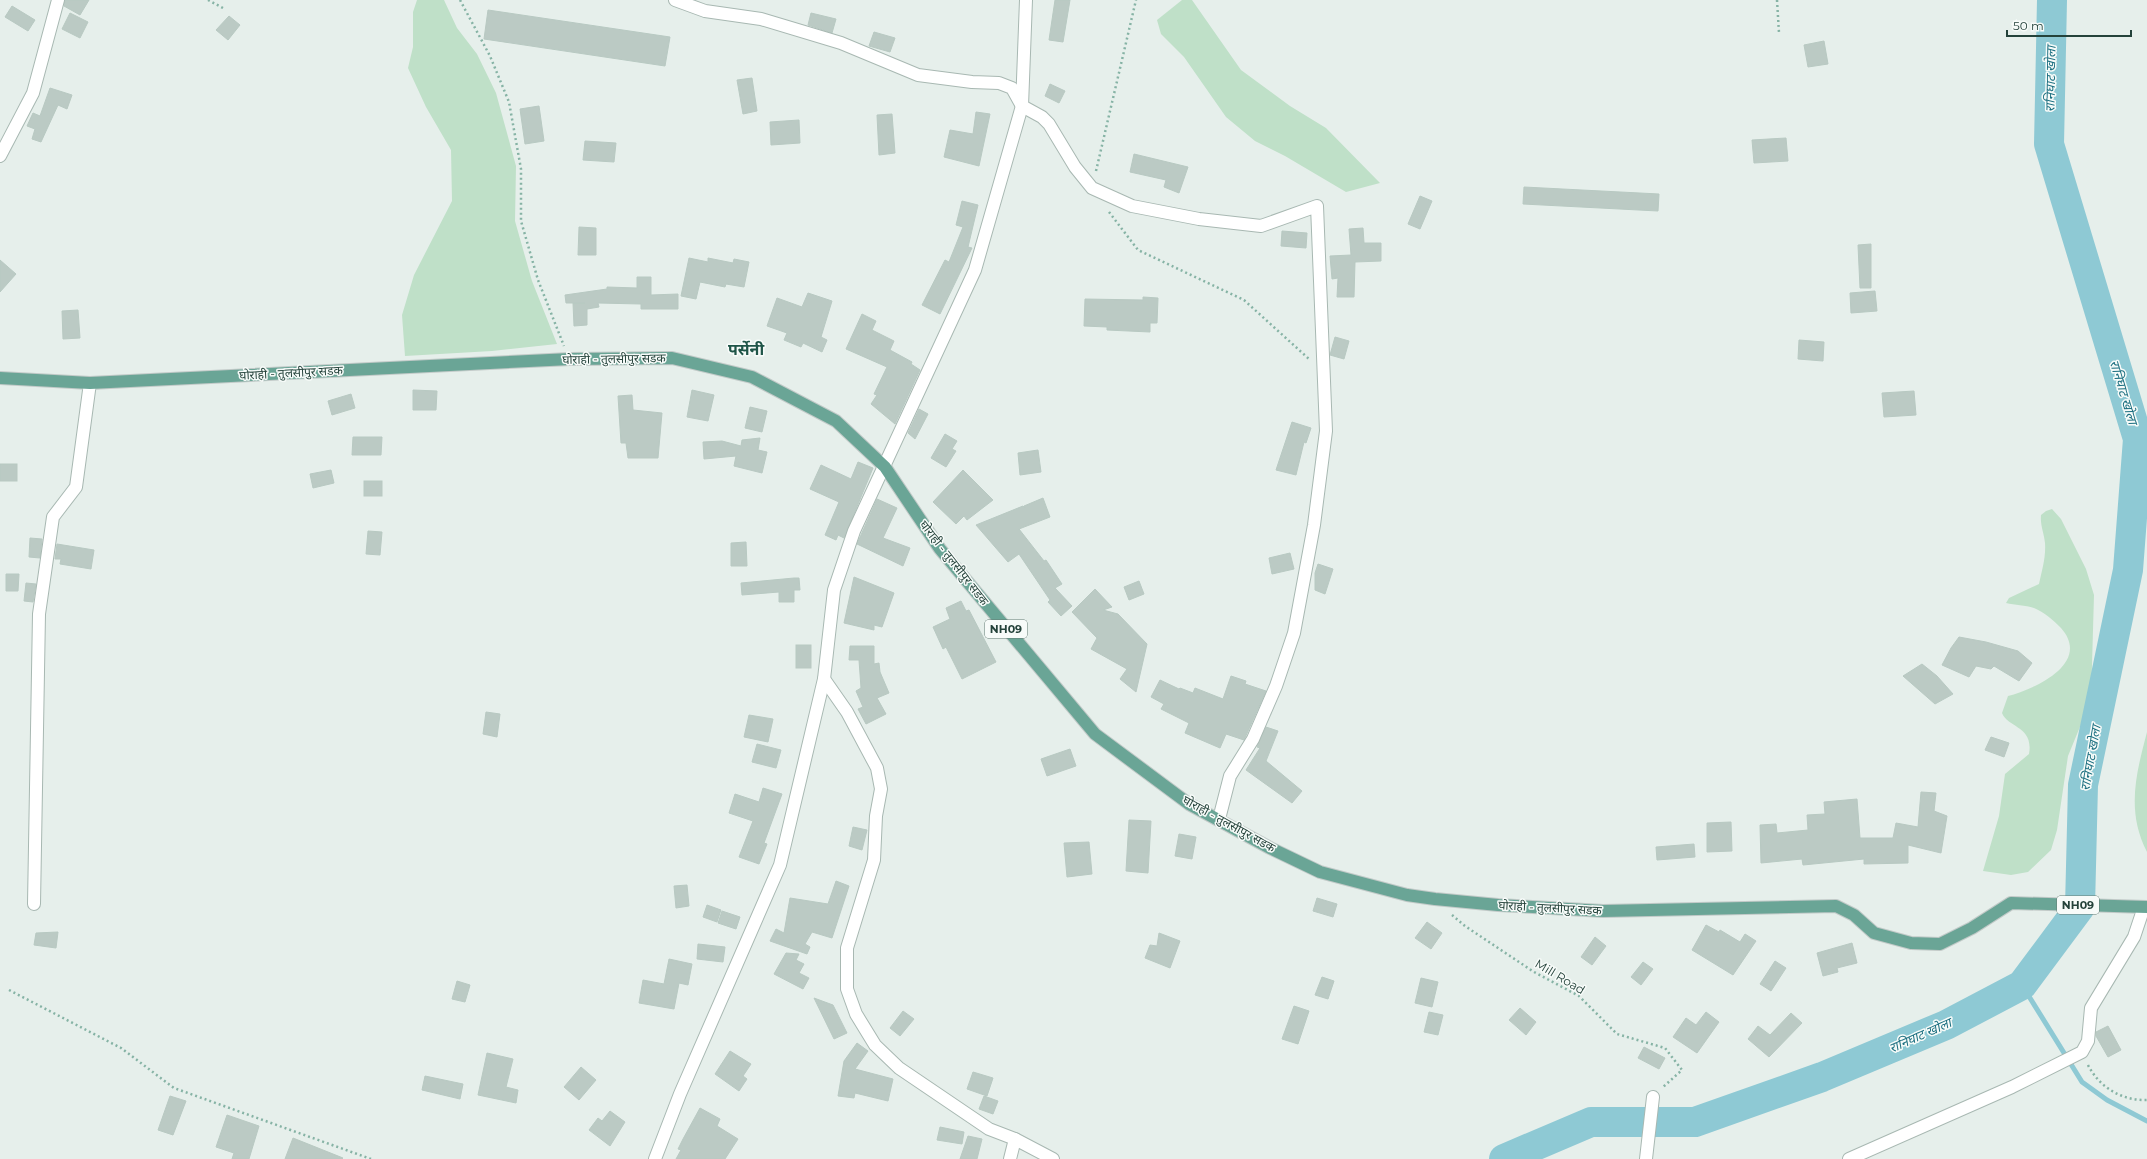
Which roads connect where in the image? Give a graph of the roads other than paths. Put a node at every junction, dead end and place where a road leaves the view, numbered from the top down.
1 (58, 0) edge
2 (675, 0) edge
3 (1026, 0) edge
4 (1022, 106) junction
5 (0, 156) edge
6 (0, 378) edge
7 (90, 383) junction
8 (884, 467) junction
9 (824, 679) junction
10 (1219, 819) junction
11 (34, 904) dead end
12 (2146, 907) edge
13 (1653, 1097) road end
14 (1015, 1139) junction
15 (654, 1159) edge
16 (1010, 1159) edge
17 (1053, 1159) edge
18 (1646, 1159) edge
19 (1849, 1159) edge

1 - 5 street
2 - 4 street
3 - 4 street
4 - 8 street
4 - 10 street
6 - 7 main road, घोराही - तुलसीपुर सडक / NH09
7 - 8 main road, घोराही - तुलसीपुर सडक / NH09
7 - 11 street
8 - 9 street
8 - 10 main road, घोराही - तुलसीपुर सडक / NH09
9 - 14 street
9 - 15 street
10 - 12 main road, घोराही - तुलसीपुर सडक / NH09
12 - 19 street
13 - 18 street
14 - 16 street
14 - 17 street

